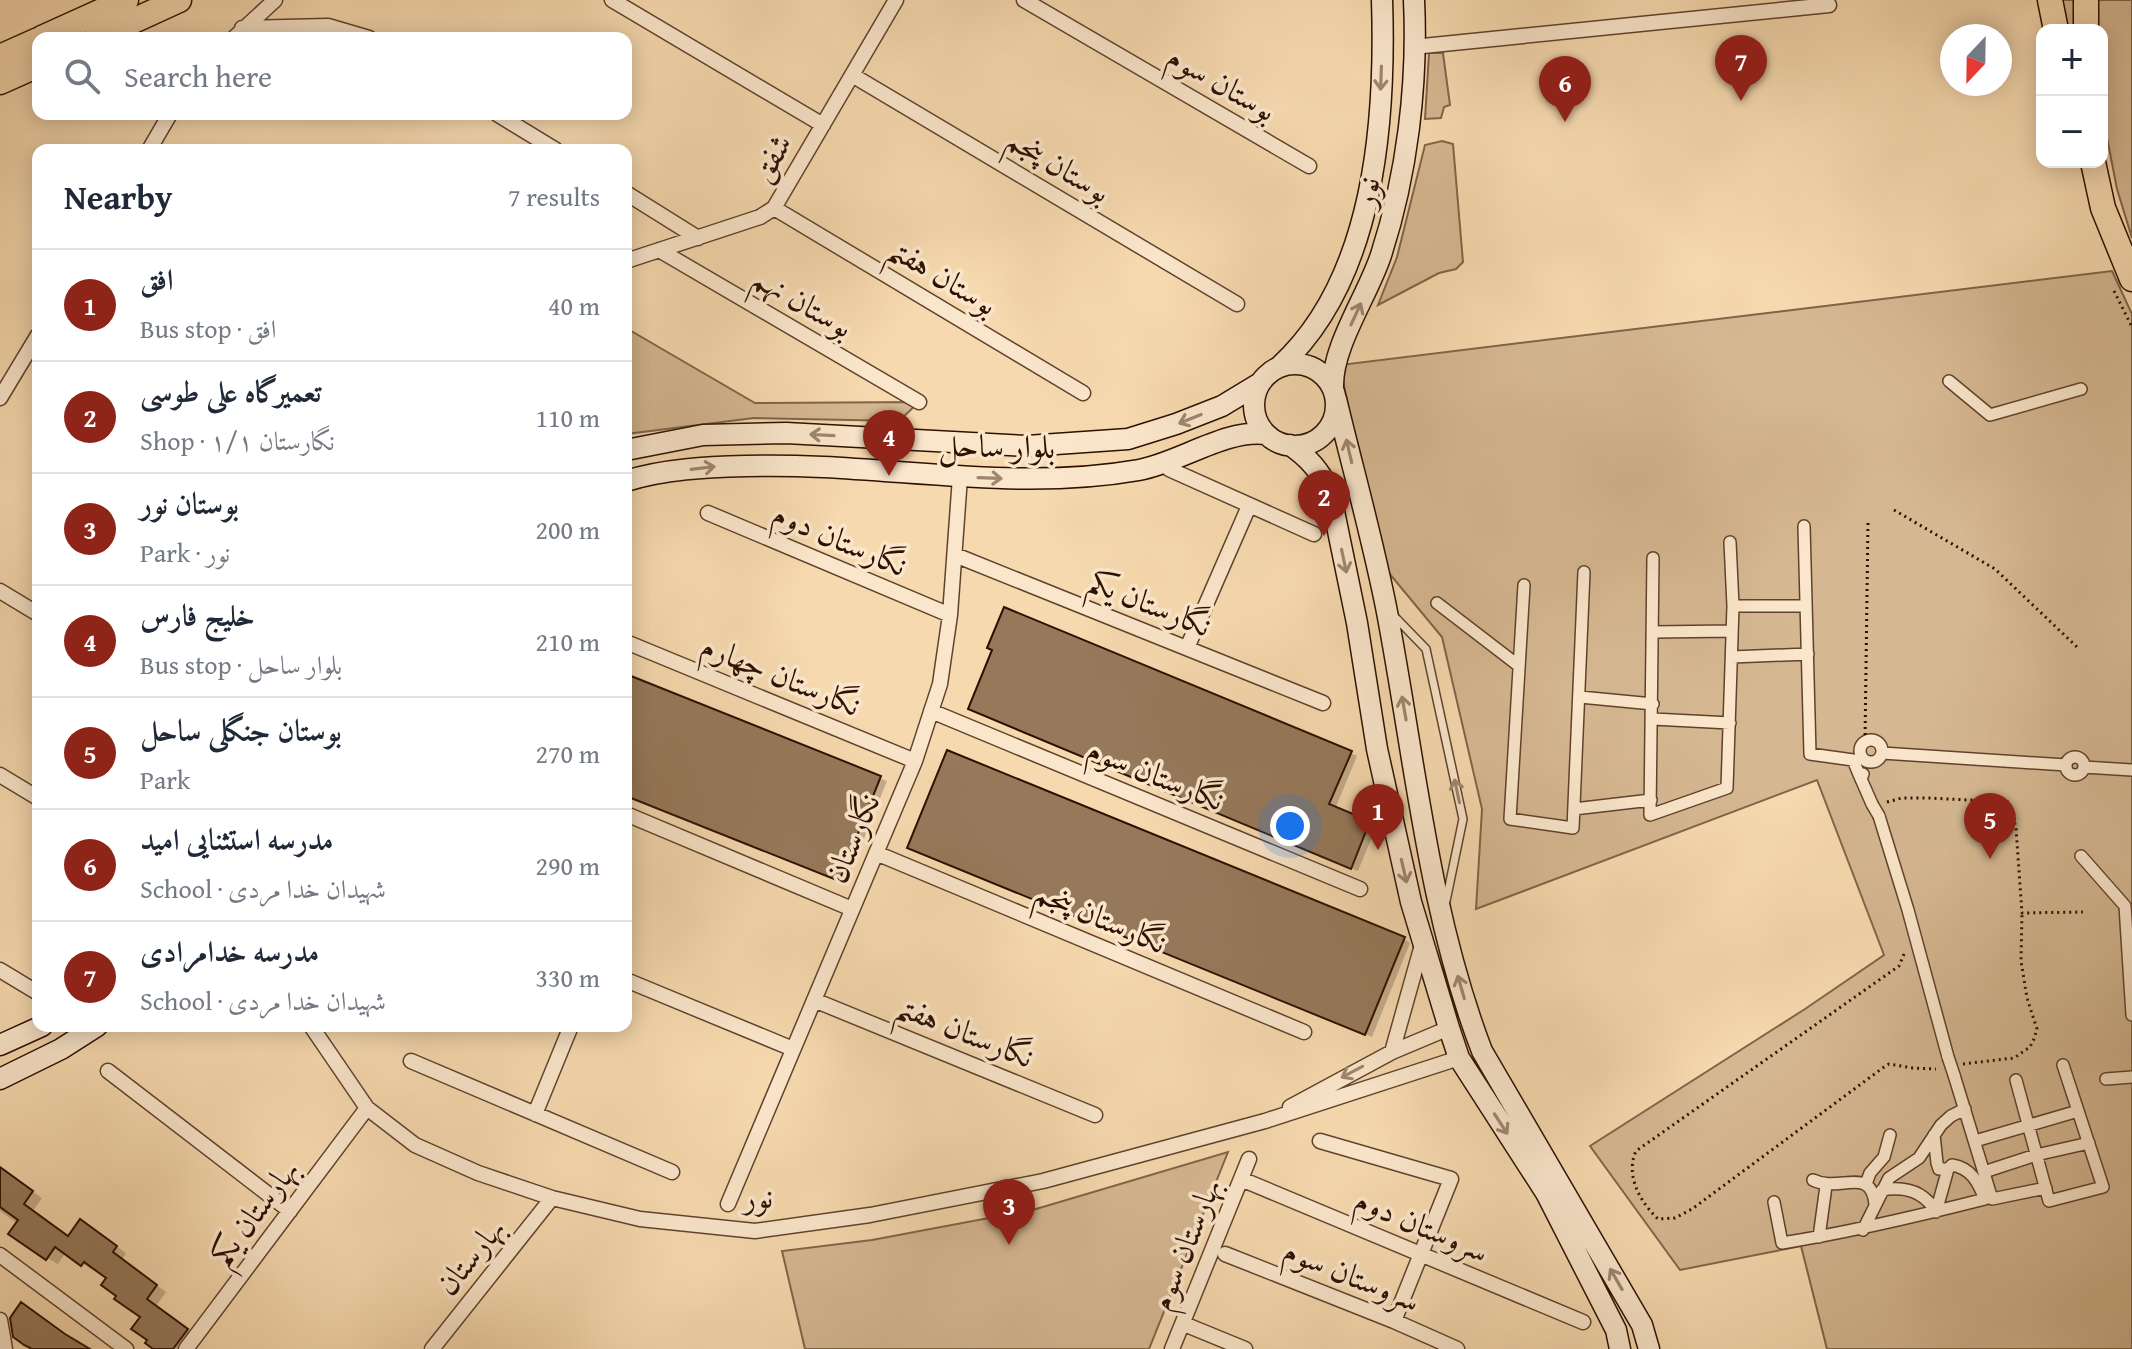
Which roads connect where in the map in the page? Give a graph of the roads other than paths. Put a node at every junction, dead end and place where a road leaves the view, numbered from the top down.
1 (126, 0) edge
2 (179, 0) edge
3 (275, 0) edge
4 (612, 0) edge
5 (896, 0) edge
6 (1024, 0) edge
7 (1382, 0) edge
8 (1414, 0) edge
9 (2050, 0) edge
10 (2086, 0) edge
11 (1829, 5) dead end
12 (2055, 24) edge
13 (2086, 24) edge
14 (55, 32) edge
15 (109, 32) edge
16 (239, 32) edge
17 (251, 32) edge
18 (348, 32) edge
19 (32, 43) edge
20 (1413, 47) junction
21 (0, 57) edge
22 (32, 68) edge
23 (852, 75) junction
24 (0, 82) edge
25 (166, 120) edge
26 (507, 120) edge
27 (823, 125) junction
28 (152, 144) edge
29 (546, 144) edge
30 (1309, 166) dead end
31 (2094, 168) edge
32 (632, 197) edge
33 (774, 208) junction
34 (698, 238) junction
35 (659, 250) junction
36 (632, 259) edge
37 (2120, 279) edge
38 (1237, 304) dead end
39 (32, 345) edge
40 (1280, 366) junction
41 (1949, 381) dead end
42 (1260, 383) junction
43 (2081, 389) dead end
44 (1083, 393) dead end
45 (1334, 393) junction
46 (0, 398) edge
47 (919, 402) dead end
48 (1266, 434) junction
49 (1290, 445) junction
50 (632, 449) edge
51 (1169, 469) dead end
52 (632, 477) edge
53 (960, 477) junction
54 (1249, 506) junction
55 (708, 513) dead end
56 (1804, 526) dead end
57 (1314, 534) dead end
58 (1730, 542) dead end
59 (955, 555) junction
60 (1653, 558) dead end
61 (1584, 572) dead end
62 (1524, 585) dead end
63 (0, 591) edge
64 (1437, 603) dead end
65 (1733, 606) junction
66 (1806, 606) junction
67 (1386, 608) junction
68 (32, 610) edge
69 (950, 615) junction
70 (1732, 631) junction
71 (1653, 632) junction
72 (632, 644) edge
73 (1187, 648) junction
74 (1808, 654) junction
75 (1732, 657) junction
76 (1519, 666) junction
77 (1580, 697) junction
78 (1323, 703) dead end
79 (1653, 704) junction
80 (931, 711) junction
81 (1653, 719) junction
82 (1730, 723) junction
83 (1882, 753) junction
84 (915, 761) junction
85 (1867, 762) junction
86 (2132, 770) edge
87 (0, 775) edge
88 (1861, 779) junction
89 (32, 794) edge
90 (1651, 800) junction
91 (1574, 809) junction
92 (632, 817) edge
93 (876, 853) junction
94 (2081, 856) dead end
95 (1360, 889) dead end
96 (2129, 906) edge
97 (852, 909) junction
98 (1442, 923) junction
99 (1422, 945) junction
100 (0, 970) edge
101 (632, 982) edge
102 (32, 989) edge
103 (814, 1000) junction
104 (2132, 1015) edge
105 (1470, 1020) junction
106 (1449, 1028) junction
107 (32, 1031) edge
108 (88, 1032) edge
109 (315, 1032) edge
110 (569, 1032) edge
111 (1304, 1032) dead end
112 (0, 1045) edge
113 (793, 1049) junction
114 (1482, 1051) junction
115 (1392, 1052) junction
116 (1459, 1058) junction
117 (411, 1061) dead end
118 (2063, 1065) dead end
119 (108, 1071) dead end
120 (2132, 1077) edge
121 (0, 1079) edge
122 (2106, 1079) dead end
123 (2016, 1080) dead end
124 (367, 1108) junction
125 (1965, 1109) junction
126 (2078, 1111) junction
127 (535, 1114) junction
128 (1095, 1115) dead end
129 (1265, 1121) junction
130 (2027, 1126) junction
131 (1890, 1135) dead end
132 (1934, 1135) junction
133 (1320, 1141) dead end
134 (1975, 1141) junction
135 (2089, 1143) junction
136 (2036, 1155) junction
137 (1249, 1159) dead end
138 (1948, 1169) junction
139 (672, 1172) dead end
140 (1984, 1172) junction
141 (1241, 1179) junction
142 (1813, 1180) dead end
143 (1866, 1184) junction
144 (1826, 1186) junction
145 (2046, 1188) junction
146 (1882, 1190) junction
147 (552, 1198) junction
148 (1774, 1202) dead end
149 (728, 1204) dead end
150 (1875, 1205) junction
151 (290, 1211) junction
152 (1936, 1212) junction
153 (1863, 1230) junction
154 (1819, 1237) junction
155 (1225, 1254) dead end
156 (0, 1255) edge
157 (1422, 1256) junction
158 (0, 1320) edge
159 (1394, 1321) junction
160 (1583, 1322) dead end
161 (1184, 1324) junction
162 (5, 1349) edge
163 (126, 1349) edge
164 (186, 1349) edge
165 (432, 1349) edge
166 (1172, 1349) edge
167 (1245, 1349) edge
168 (1457, 1349) edge
169 (1620, 1349) edge
170 (1649, 1349) edge

1 - 14 highway
2 - 15 highway
3 - 16 street
4 - 27 street
5 - 23 street, شفق
6 - 30 street, بوستان سوم
7 -> 40 main road, نور
8 - 20 main road, نور
9 - 12 highway
10 - 13 highway
11 - 20 street
17 - 18 street
19 - 21 highway
45 -> 20 main road, نور
22 - 24 highway
23 - 27 street, شفق
23 - 38 street, بوستان پنجم
25 - 28 street
26 - 29 street
27 - 33 street, شفق
31 - 37 highway
32 - 34 street
33 - 34 street, شفق
33 - 44 street, بوستان هفتم
34 - 35 street, شفق
35 - 36 street, شفق
35 - 47 street, بوستان نهم
39 - 46 street
40 - 42 main road
40 - 45 main road
41 - 43 street
42 - 48 main road
42 -> 50 main road, بلوار ساحل
45 - 49 main road
67 -> 45 main road
48 - 49 main road
53 -> 48 main road, بلوار ساحل
49 -> 99 main road
51 - 54 street
52 -> 53 main road, بلوار ساحل
53 - 59 street, نگارستان
54 - 57 street
54 - 73 street
55 - 69 street, نگارستان دوم
56 - 66 street
58 - 65 street
59 - 69 street, نگارستان
59 - 73 street, نگارستان یکم
60 - 71 street
61 - 77 street
62 - 76 street
63 - 68 street
64 - 76 street
65 - 66 street
65 - 70 street
66 - 74 street
98 -> 67 main road
98 -> 67 lane
69 - 80 street, نگارستان
70 - 71 street
70 - 75 street
71 - 79 street
72 - 84 street, نگارستان چهارم
73 - 78 street, نگارستان یکم
74 - 75 street
74 - 88 street
75 - 82 street
76 - 91 street
77 - 79 street
77 - 91 street
79 - 81 street
80 - 84 street, نگارستان
80 - 95 street, نگارستان سوم
81 - 82 street
81 - 90 street
82 - 90 street
83 - 85 street
83 - 85 street
83 - 86 street
84 - 93 street, نگارستان
85 - 88 street
87 - 89 street
88 - 125 street, bridge
90 - 91 street
92 - 97 street
93 - 97 street, نگارستان
93 - 111 street, نگارستان پنجم
94 - 96 street
96 - 104 street
97 - 103 street, نگارستان
105 -> 98 main road
99 - 106 main road
99 - 115 street
100 - 102 street
101 - 113 street
103 - 113 street, نگارستان
103 - 128 street, نگارستان هفتم
105 - 106 main road
105 - 114 main road
106 - 115 street
106 - 116 main road
107 - 112 main road
108 - 121 main road
109 - 124 street, نور
110 - 127 street
113 - 149 street, نگارستان
114 - 116 main road
170 -> 114 main road
115 -> 129 street
116 - 129 street
116 -> 169 main road
117 - 127 street
118 - 126 street
119 - 151 street
120 - 122 street
123 - 130 street
124 - 147 street, نور
124 - 151 street, بهارستان یکم
125 - 132 street
125 - 134 street
126 - 130 street
126 - 135 street
127 - 139 street
129 - 147 street, نور
130 - 134 street
130 - 136 street
131 - 143 street
132 - 138 street
132 - 146 street
133 - 157 street
134 - 140 street
135 - 136 street
135 - 145 street
136 - 140 street
136 - 145 street
137 - 141 street, بهارستان سوم
138 - 152 street
138 - 152 street
140 - 145 street
141 - 157 street, سروستان دوم
141 - 161 street, بهارستان سوم
142 - 144 street
143 - 144 street
143 - 150 street
144 - 154 street
146 - 150 street
146 - 152 street
147 - 165 street, بهارستان
148 - 154 street
150 - 153 street
151 - 164 street, بهارستان یکم
152 - 153 street
153 - 154 street
155 - 159 street, سروستان سوم
156 - 163 street
157 - 159 street
157 - 160 street, سروستان دوم
158 - 162 street
159 - 168 street, سروستان سوم
161 - 166 street, بهارستان سوم
161 - 167 street

